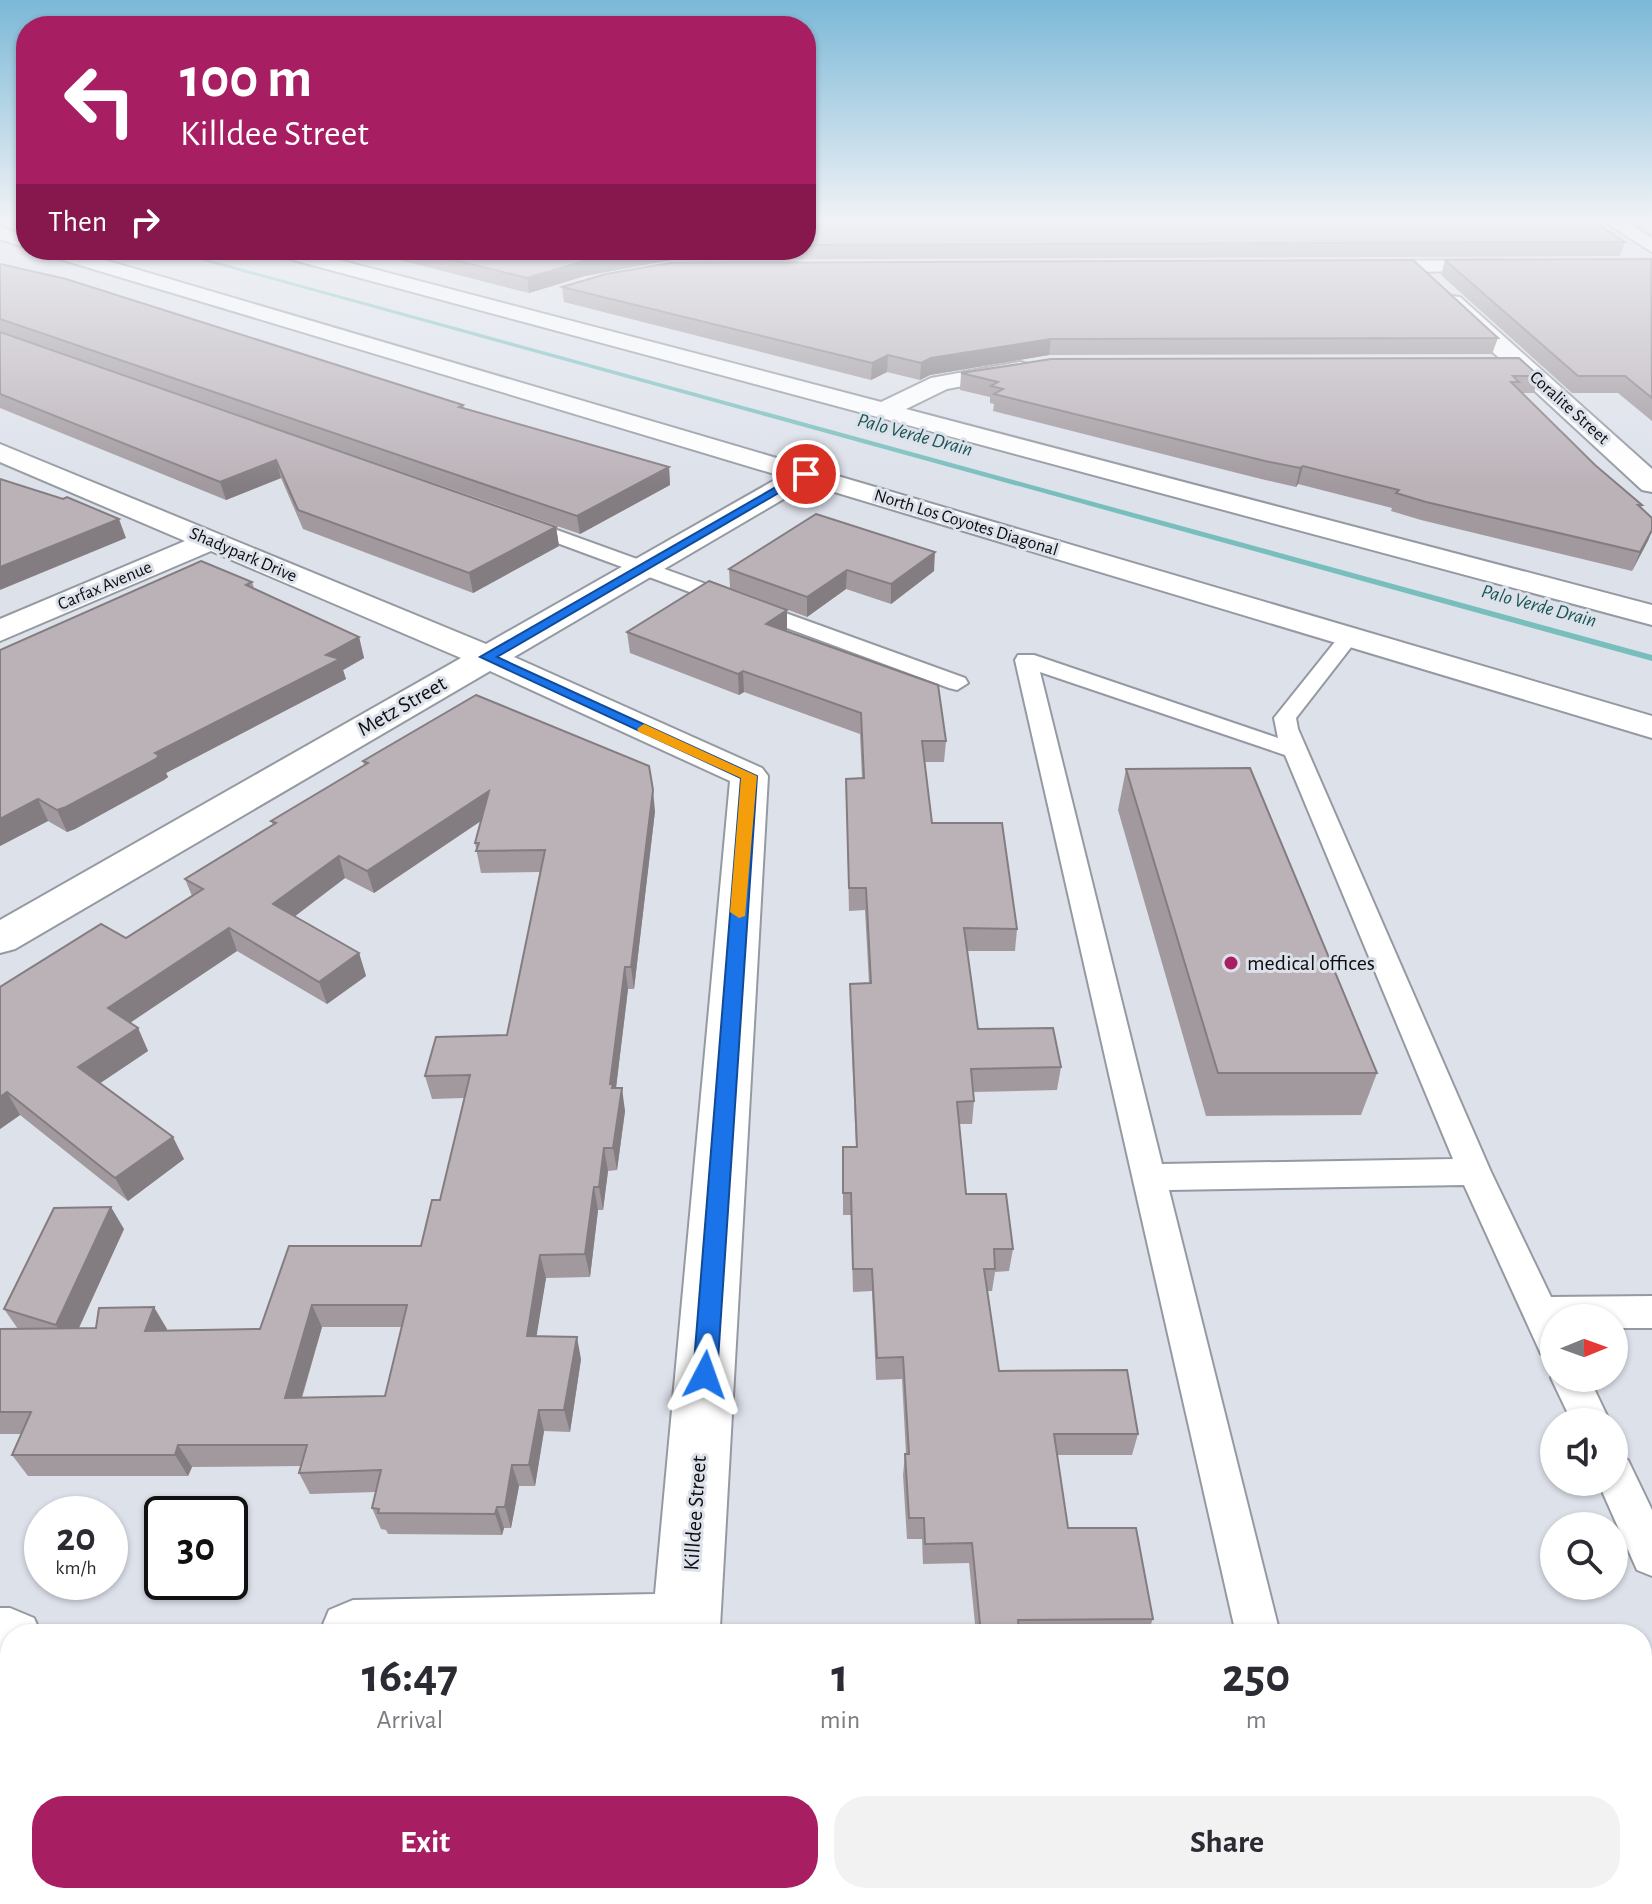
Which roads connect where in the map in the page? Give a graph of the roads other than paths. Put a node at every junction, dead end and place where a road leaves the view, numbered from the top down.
1 (245, 308) edge
2 (494, 308) edge
3 (514, 308) edge
4 (1460, 308) edge
5 (505, 311) junction
6 (1489, 364) edge
7 (1520, 364) junction
8 (1038, 366) edge
9 (885, 410) junction
10 (0, 452) edge
11 (806, 474) junction
12 (1652, 484) edge
13 (510, 519) edge
14 (210, 541) junction
15 (645, 567) junction
16 (1652, 615) edge
17 (0, 631) edge
18 (1349, 637) junction
19 (487, 657) junction
20 (957, 683) dead end
21 (1652, 727) edge
22 (1292, 750) junction
23 (0, 939) edge
24 (1475, 1172) junction
25 (1149, 1177) junction
26 (1652, 1312) edge
27 (1540, 1313) edge
28 (1628, 1316) edge
29 (1625, 1496) edge
30 (1652, 1555) edge
31 (686, 1624) edge
32 (1256, 1624) edge

1 - 11 street, North Los Coyotes Diagonal
2 - 5 street
3 - 5 street
4 - 7 street, Coralite Street
5 - 9 street
6 - 7 street
7 - 12 street, Coralite Street
8 - 9 street
9 - 16 street
10 - 14 street, Shadypark Drive
11 - 15 street, Metz Street
11 - 18 street, North Los Coyotes Diagonal
13 - 15 lane
14 - 17 street, Carfax Avenue
14 - 19 street, Shadypark Drive
15 - 19 street, Metz Street
15 - 20 lane
18 - 21 street, North Los Coyotes Diagonal
18 - 22 lane
19 - 23 street, Metz Street
19 - 31 street, Killdee Street
22 - 24 lane
22 - 25 lane
24 - 25 lane
24 - 27 lane
25 - 32 lane
26 - 28 lane
29 - 30 lane

